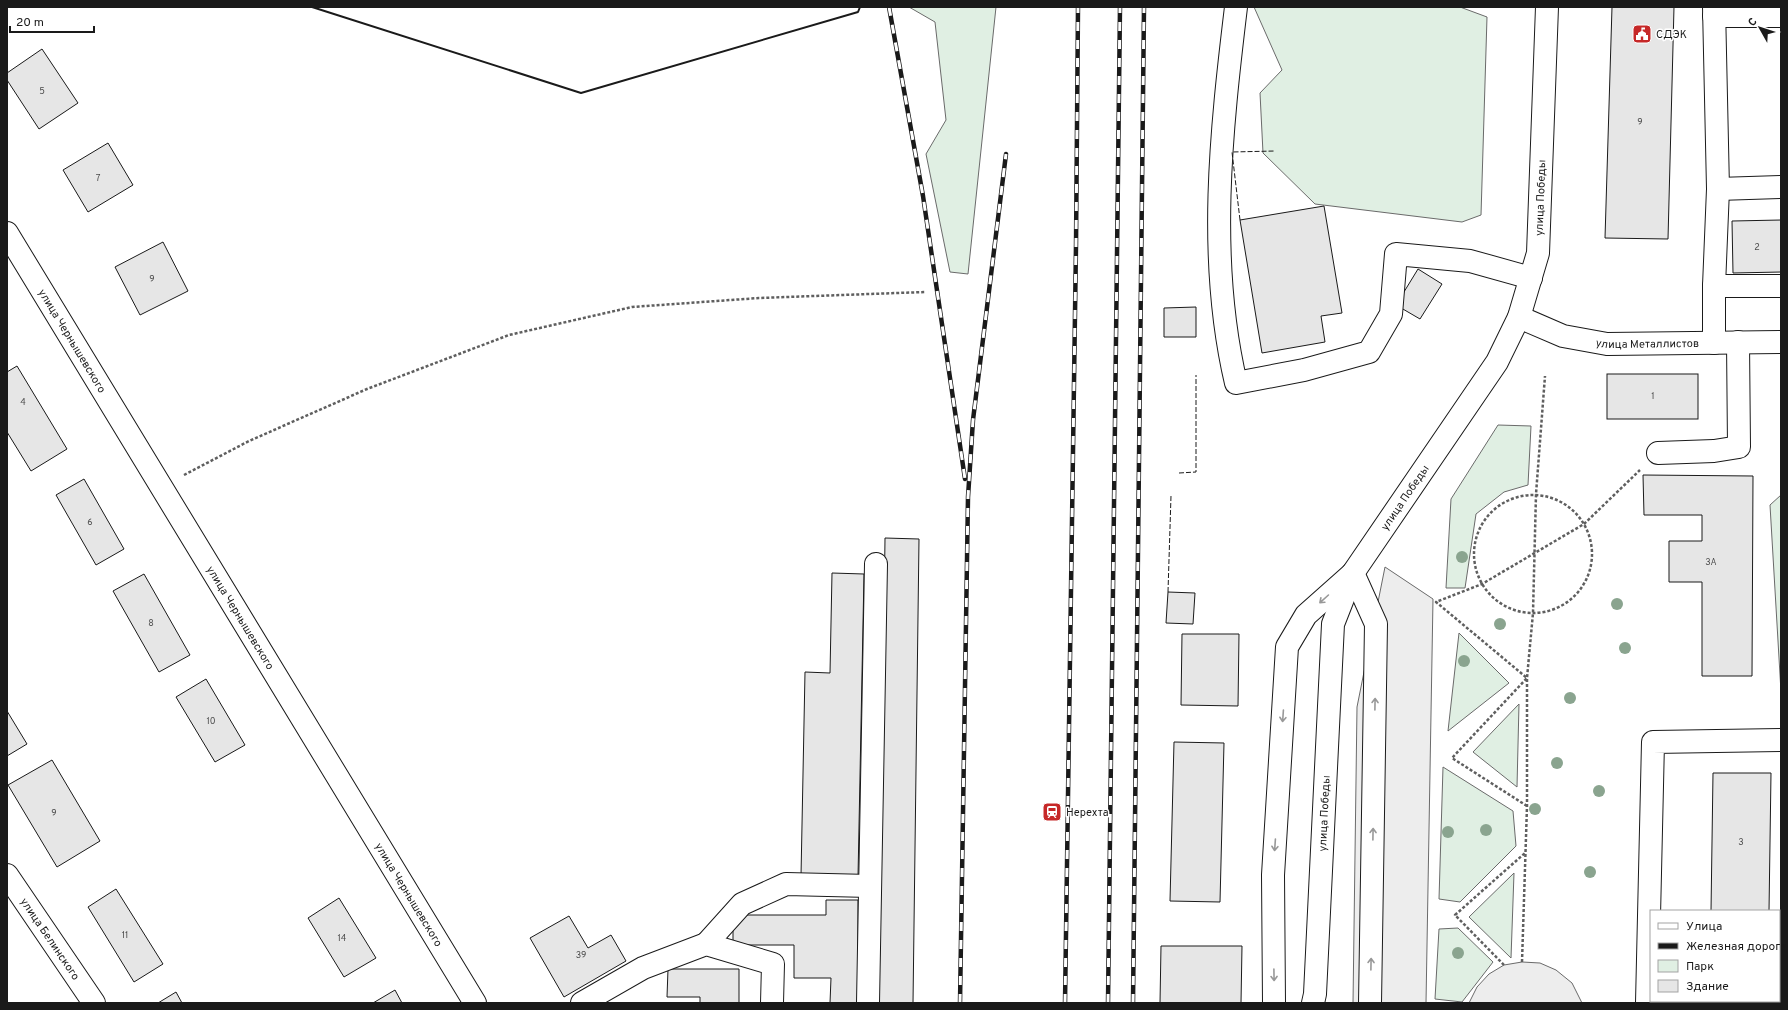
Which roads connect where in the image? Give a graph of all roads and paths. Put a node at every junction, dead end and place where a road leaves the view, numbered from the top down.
1 (1236, 7) edge
2 (1547, 7) edge
3 (1714, 11) edge
4 (1781, 16) edge
5 (1781, 188) edge
6 (1718, 189) junction
7 (7, 233) edge
8 (1530, 278) junction
9 (1714, 286) junction
10 (1781, 286) edge
11 (925, 292) dead end
12 (1519, 317) junction
13 (1738, 342) junction
14 (1781, 342) edge
15 (1714, 343) junction
16 (1545, 376) dead end
17 (1658, 453) joint
18 (160, 487) junction
19 (1536, 494) junction
20 (1584, 524) junction
21 (1535, 553) junction
22 (876, 564) dead end
23 (1353, 573) junction
24 (1482, 584) junction
25 (1533, 613) junction
26 (1528, 678) junction
27 (1781, 740) edge
28 (1527, 806) junction
29 (1525, 853) junction
30 (7, 875) edge
31 (870, 886) junction
32 (706, 944) junction
33 (1522, 962) dead end
34 (1504, 965) dead end
35 (94, 1003) edge
36 (475, 1003) edge
37 (582, 1003) edge
38 (772, 1003) edge
39 (868, 1003) edge
40 (1274, 1003) edge
41 (1313, 1003) edge
42 (1370, 1003) edge
43 (1647, 1003) edge

1 - 8 street
2 - 8 street, улица Победы
3 - 4 street
3 - 6 street
5 - 6 street
6 - 9 street
7 - 18 street, улица Чернышевского
8 - 12 street, улица Победы
9 - 10 street
9 - 15 street
11 - 18 path
12 - 15 street, улица Металлистов
12 - 23 street, улица Победы
13 - 14 street, улица Металлистов
13 - 15 street, улица Металлистов
13 - 17 street
16 - 19 path
17 - 20 path
18 - 36 street, улица Чернышевского
19 - 20 path
19 - 21 path
19 - 24 path
20 - 21 path
20 - 25 path
21 - 24 path
21 - 25 path
22 - 31 street
23 -> 40 street
23 - 41 street, улица Победы
42 -> 23 street
24 - 25 path
24 - 26 path
25 - 26 path
26 - 28 path
26 - 28 path
27 - 43 street
28 - 29 path
29 - 33 path
29 - 34 path
30 - 35 street, улица Белинского
31 - 32 street
31 - 39 street
32 - 37 street
32 - 38 street

